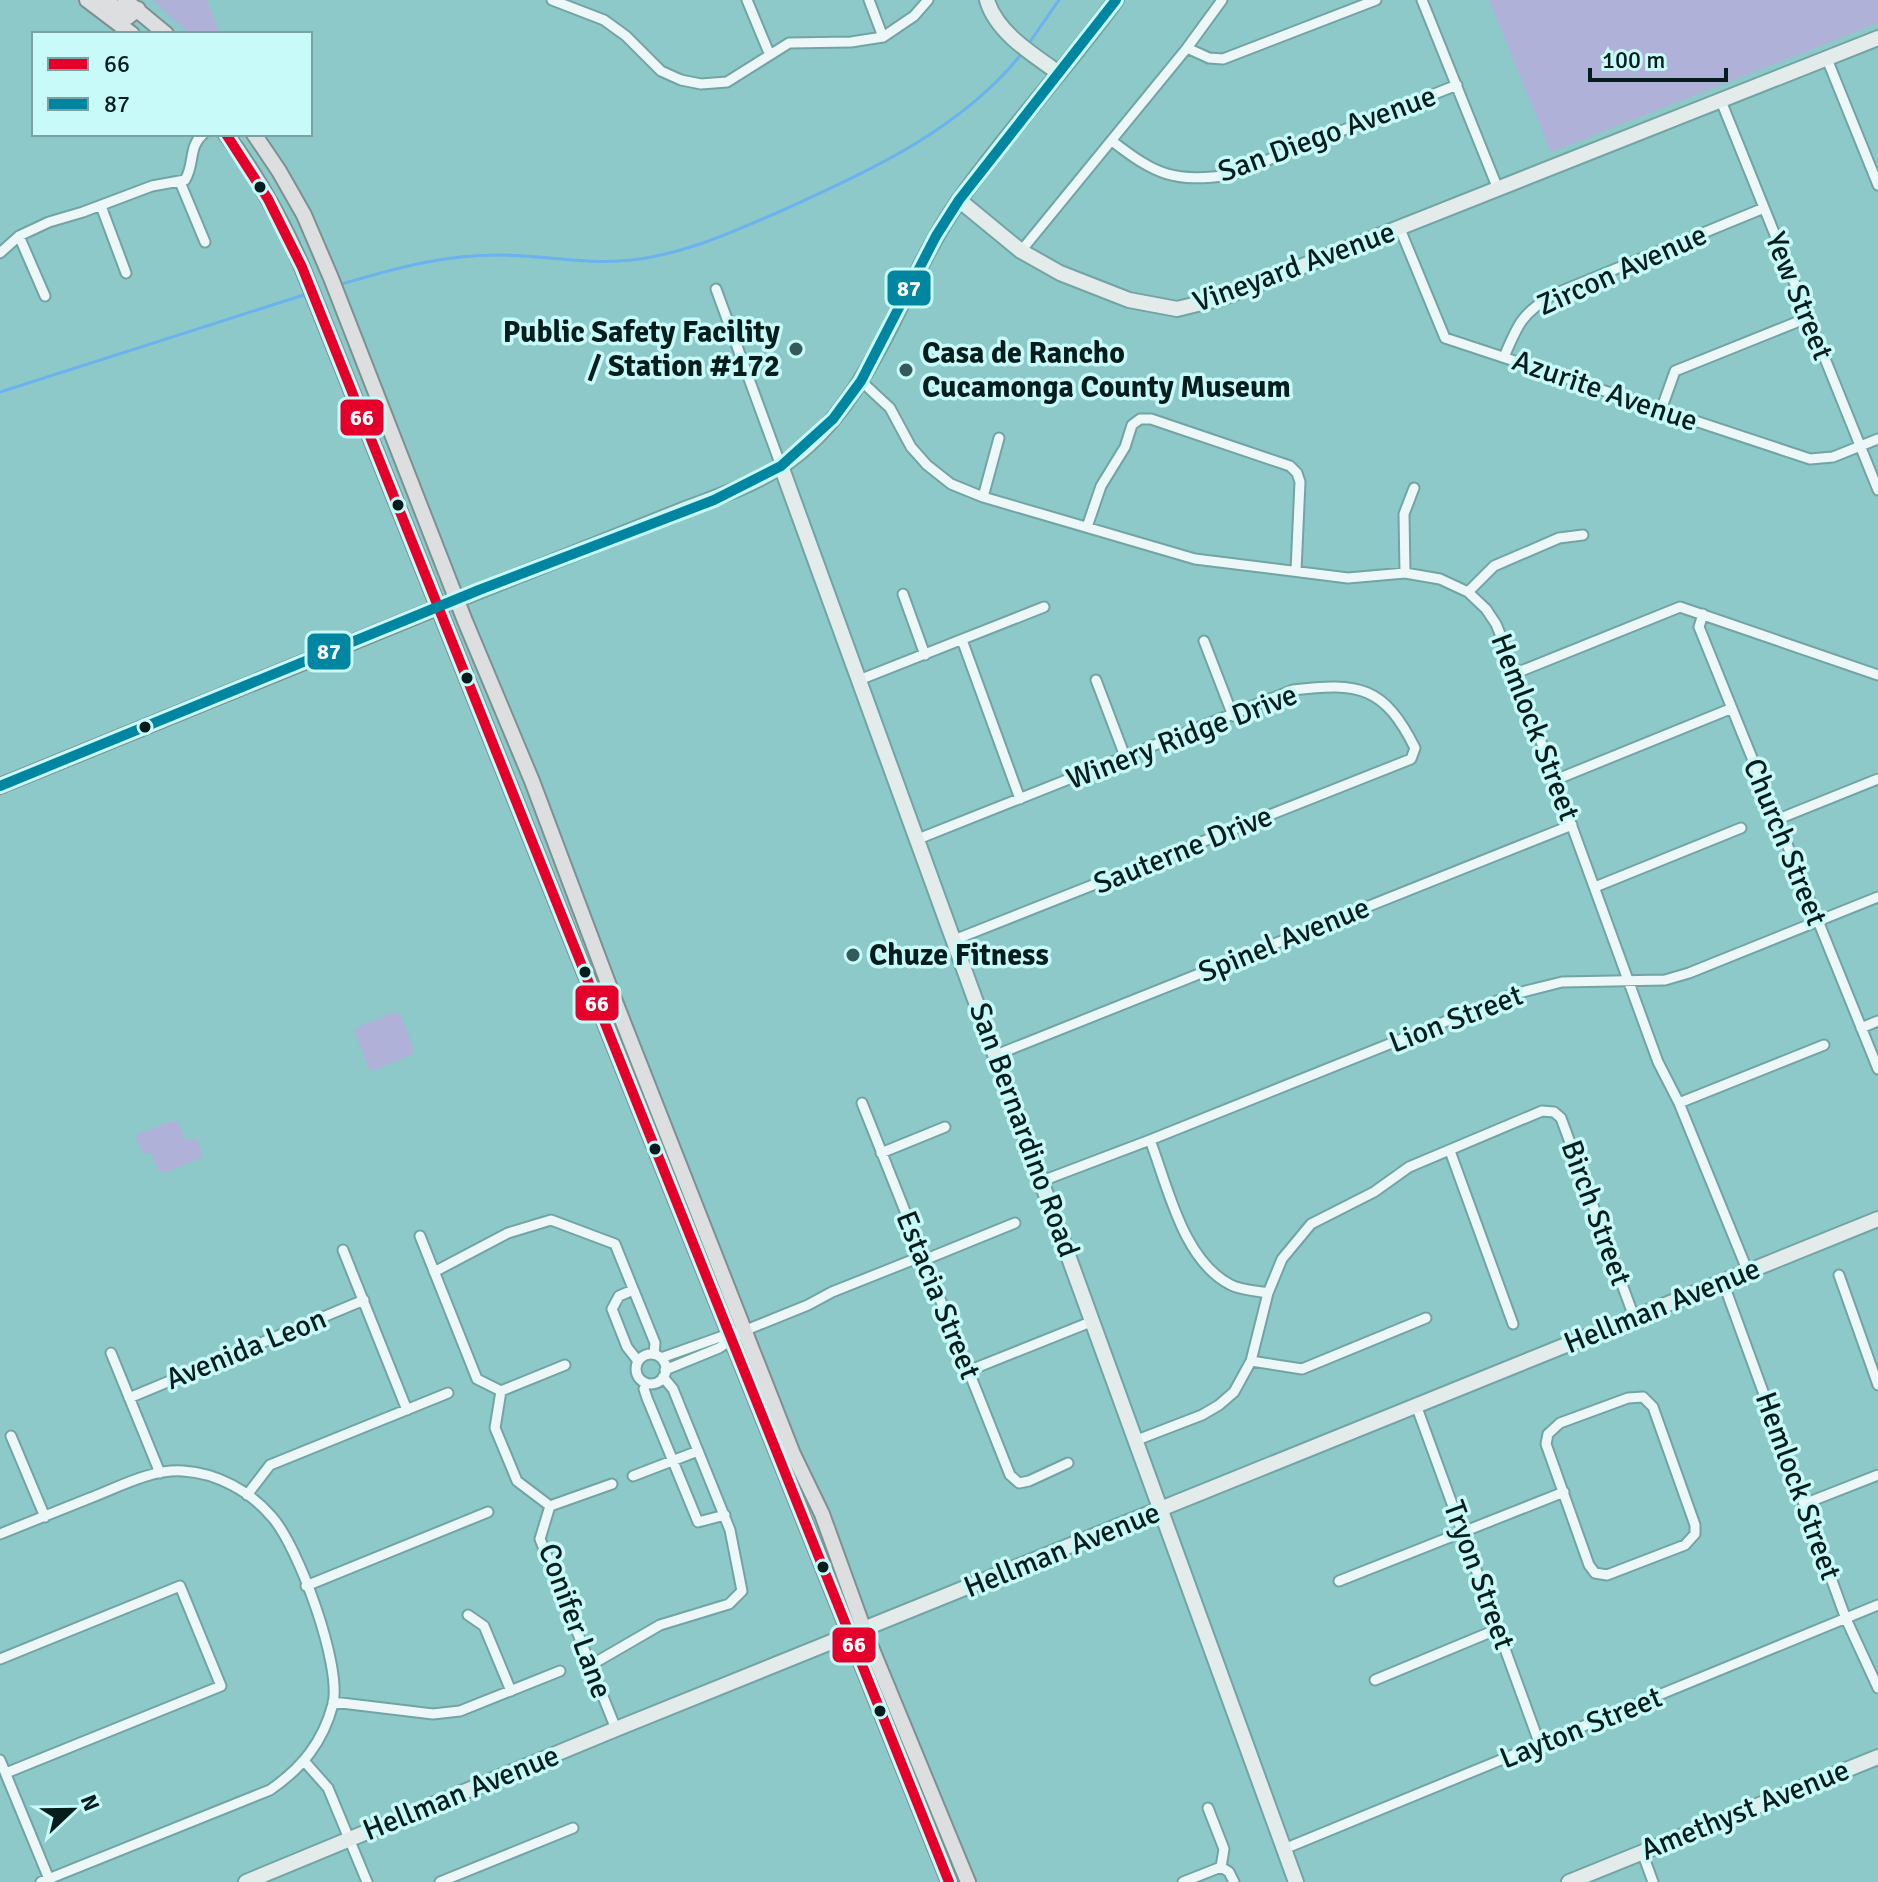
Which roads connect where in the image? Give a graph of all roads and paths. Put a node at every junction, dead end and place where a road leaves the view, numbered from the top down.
1 (87, 0) edge
2 (105, 0) edge
3 (125, 0) edge
4 (552, 0) edge
5 (747, 0) edge
6 (869, 0) edge
7 (928, 0) edge
8 (987, 0) edge
9 (1116, 0) edge
10 (1222, 0) edge
11 (1376, 0) edge
12 (1422, 0) edge
13 (570, 3) edge
14 (138, 9) junction
15 (129, 32) edge
16 (164, 32) edge
17 (883, 37) junction
18 (1878, 38) edge
19 (1187, 48) junction
20 (769, 53) junction
21 (1827, 59) junction
22 (1059, 73) junction
23 (1457, 85) junction
24 (1721, 101) junction
25 (201, 136) edge
26 (227, 136) edge
27 (255, 136) edge
28 (1112, 141) junction
29 (1877, 179) edge
30 (180, 182) junction
31 (1498, 189) junction
32 (959, 200) junction
33 (101, 206) junction
34 (1764, 208) junction
35 (1400, 229) junction
36 (19, 236) junction
37 (205, 242) dead end
38 (1021, 251) junction
39 (0, 253) edge
40 (126, 273) dead end
41 (716, 289) dead end
42 (45, 296) dead end
43 (1807, 318) junction
44 (1504, 357) junction
45 (861, 381) junction
46 (1661, 410) junction
47 (999, 438) dead end
48 (1878, 439) edge
49 (1860, 447) junction
50 (781, 466) junction
51 (1414, 488) dead end
52 (1878, 490) edge
53 (983, 497) junction
54 (1087, 527) junction
55 (1583, 535) dead end
56 (1296, 571) junction
57 (1405, 573) junction
58 (1468, 592) junction
59 (903, 594) dead end
60 (457, 600) junction
61 (1044, 607) dead end
62 (437, 609) junction
63 (1703, 614) junction
64 (962, 640) junction
65 (1204, 641) dead end
66 (925, 655) junction
67 (1516, 673) junction
68 (1878, 675) edge
69 (859, 680) junction
70 (1096, 680) dead end
71 (1730, 709) junction
72 (1233, 716) junction
73 (1126, 759) junction
74 (1411, 759) joint
75 (1878, 779) edge
76 (1555, 780) junction
77 (0, 786) edge
78 (1020, 799) junction
79 (1776, 820) junction
80 (1572, 825) junction
81 (1741, 828) dead end
82 (918, 839) junction
83 (1595, 887) junction
84 (1878, 897) edge
85 (1817, 921) junction
86 (954, 940) junction
87 (1629, 980) junction
88 (1878, 1021) edge
89 (1861, 1028) junction
90 (1824, 1045) dead end
91 (996, 1055) junction
92 (1878, 1069) edge
93 (862, 1103) dead end
94 (1679, 1103) junction
95 (945, 1127) dead end
96 (1150, 1140) junction
97 (1450, 1151) junction
98 (881, 1153) junction
99 (1042, 1181) junction
100 (1878, 1219) edge
101 (1015, 1223) dead end
102 (420, 1236) dead end
103 (343, 1250) dead end
104 (924, 1260) junction
105 (434, 1272) junction
106 (1748, 1272) junction
107 (1839, 1275) dead end
108 (1723, 1282) junction
109 (633, 1290) junction
110 (1268, 1293) junction
111 (364, 1300) junction
112 (1634, 1317) junction
113 (1426, 1318) dead end
114 (1093, 1321) junction
115 (1513, 1324) dead end
116 (746, 1330) junction
117 (730, 1336) junction
118 (111, 1353) dead end
119 (657, 1356) junction
120 (638, 1361) junction
121 (1251, 1361) junction
122 (565, 1365) dead end
123 (968, 1371) junction
124 (664, 1374) junction
125 (646, 1383) junction
126 (1878, 1385) edge
127 (501, 1391) junction
128 (448, 1393) dead end
129 (129, 1398) junction
130 (1416, 1405) junction
131 (407, 1410) junction
132 (11, 1436) dead end
133 (1137, 1440) junction
134 (698, 1451) junction
135 (672, 1461) junction
136 (1068, 1463) dead end
137 (160, 1473) junction
138 (1878, 1475) edge
139 (633, 1476) dead end
140 (612, 1484) dead end
141 (1564, 1492) junction
142 (247, 1495) junction
143 (1804, 1504) junction
144 (550, 1506) junction
145 (1162, 1510) junction
146 (488, 1512) dead end
147 (725, 1515) junction
148 (45, 1517) junction
149 (1462, 1531) junction
150 (0, 1534) edge
151 (1339, 1581) dead end
152 (306, 1586) junction
153 (1878, 1605) edge
154 (468, 1615) dead end
155 (1846, 1619) junction
156 (1498, 1629) junction
157 (864, 1630) junction
158 (849, 1636) junction
159 (0, 1659) edge
160 (591, 1665) junction
161 (560, 1671) dead end
162 (1375, 1680) dead end
163 (1878, 1688) edge
164 (511, 1691) junction
165 (333, 1702) junction
166 (616, 1729) junction
167 (1540, 1745) junction
168 (1878, 1757) edge
169 (0, 1760) edge
170 (305, 1762) junction
171 (6, 1773) junction
172 (1208, 1808) dead end
173 (573, 1828) dead end
174 (350, 1839) junction
175 (1284, 1849) junction
176 (1642, 1852) junction
177 (1221, 1867) junction
178 (45, 1880) edge
179 (246, 1882) edge
180 (367, 1882) edge
181 (440, 1882) edge
182 (949, 1882) edge
183 (968, 1882) edge
184 (1183, 1882) edge
185 (1234, 1882) edge
186 (1296, 1882) edge
187 (1569, 1882) edge
188 (1653, 1882) edge

1 - 15 main road
2 - 14 main road
3 - 14 main road
4 - 13 street
5 - 20 street
6 - 17 street
7 - 17 street
8 - 22 street
9 - 22 street
10 - 19 street
11 - 19 street
12 - 23 street
13 - 20 street
14 - 16 main road
17 - 20 street
18 - 21 street, Vineyard Avenue
19 - 28 street
21 - 24 street, Vineyard Avenue
21 - 29 street
22 - 32 street
23 - 28 street, San Diego Avenue
23 - 31 street
24 - 31 street, Vineyard Avenue
24 - 34 street, Yew Street
25 - 30 street
26 - 62 main road
27 - 60 main road
28 - 38 street
30 - 33 street
30 - 37 street
31 - 35 street, Vineyard Avenue
32 - 38 street, Vineyard Avenue
32 - 45 street
33 - 36 street
33 - 40 street
34 - 43 street, Yew Street
34 - 44 street, Zircon Avenue
35 - 38 street, Vineyard Avenue
35 - 44 street, Azurite Avenue
36 - 39 street
36 - 42 street
41 - 50 street, San Bernardino Road
43 - 46 street
43 - 49 street, Yew Street
44 - 46 street, Azurite Avenue
45 - 50 street
45 - 53 street, Hemlock Street
46 - 49 street, Azurite Avenue
47 - 53 street
48 - 49 street, Azurite Avenue
49 - 52 street, Yew Street
50 - 60 street
50 - 69 street, San Bernardino Road
51 - 57 street
53 - 54 street, Hemlock Street
54 - 56 street, Hemlock Street
54 - 56 street
55 - 58 street
56 - 57 street, Hemlock Street
57 - 58 street, Hemlock Street
58 - 67 street, Hemlock Street
59 - 66 street
60 - 62 main road
60 - 116 main road
61 - 64 street
62 - 77 main road
62 - 117 main road
63 - 67 street
63 - 68 street
63 - 71 street, Church Street
64 - 66 street
64 - 78 street
65 - 72 street
66 - 69 street
67 - 76 street, Hemlock Street
69 - 82 street, San Bernardino Road
70 - 73 street
71 - 76 street
71 - 79 street, Church Street
72 - 73 street, Winery Ridge Drive
72 - 74 street, Winery Ridge Drive
73 - 78 street, Winery Ridge Drive
74 - 86 street, Sauterne Drive
75 - 79 street
76 - 80 street, Hemlock Street
78 - 82 street, Winery Ridge Drive
79 - 85 street, Church Street
80 - 83 street, Hemlock Street
80 - 91 street, Spinel Avenue
81 - 83 street
82 - 86 street, San Bernardino Road
83 - 87 street, Hemlock Street
84 - 85 street, Lion Street
85 - 87 street, Lion Street
85 - 89 street, Church Street
86 - 91 street, San Bernardino Road
87 - 94 street, Hemlock Street
87 - 96 street, Lion Street
88 - 89 street
89 - 92 street, Church Street
90 - 94 street
91 - 99 street, San Bernardino Road
93 - 98 street, Estacia Street
94 - 106 street, Hemlock Street
95 - 98 street
96 - 99 street, Lion Street
96 - 110 street
97 - 110 street
97 - 112 street, Birch Street
97 - 115 street
98 - 104 street, Estacia Street
99 - 114 street, San Bernardino Road
100 - 106 street, Hellman Avenue
101 - 104 street
102 - 105 street
103 - 111 street
104 - 116 street
104 - 123 street, Estacia Street
105 - 109 street
105 - 127 street
106 - 108 street, Hellman Avenue
107 - 126 street
108 - 112 street, Hellman Avenue
108 - 143 street, Hemlock Street
109 - 119 street
109 - 120 street
110 - 121 street
111 - 129 street, Avenida Leon
111 - 131 street
112 - 130 street, Hellman Avenue
113 - 121 street
114 - 123 street
114 - 133 street, San Bernardino Road
116 - 117 street
116 - 157 main road
117 - 119 street
117 - 124 street
117 - 158 main road
118 - 129 street
119 - 120 street
119 - 124 street
120 - 125 street
121 - 133 street
122 - 127 street
123 - 136 street, Estacia Street
124 - 125 street
124 - 134 street
125 - 135 street
127 - 144 street, Conifer Lane
128 - 131 street
129 - 137 street
130 - 145 street, Hellman Avenue
130 - 149 street, Tryon Street
131 - 142 street
132 - 148 street
133 - 145 street, San Bernardino Road
134 - 135 street
134 - 147 street
135 - 139 street
135 - 147 street
137 - 142 street
137 - 148 street
138 - 143 street
140 - 144 street
141 - 141 street
141 - 149 street
142 - 152 street
143 - 155 street, Hemlock Street
144 - 160 street, Conifer Lane
145 - 157 street, Hellman Avenue
145 - 175 street, San Bernardino Road
146 - 152 street
147 - 160 street
148 - 150 street
149 - 151 street
149 - 156 street, Tryon Street
152 - 165 street
153 - 155 street, Layton Street
154 - 164 street
155 - 163 street, Hemlock Street
155 - 167 street, Layton Street
156 - 162 street
156 - 167 street, Tryon Street
157 - 158 street, Hellman Avenue
157 - 183 main road
158 - 166 street, Hellman Avenue
158 - 182 main road
159 - 171 street
160 - 166 street, Conifer Lane
161 - 164 street
164 - 165 street
165 - 170 street
166 - 174 street, Hellman Avenue
167 - 175 street, Layton Street
168 - 176 street, Amethyst Avenue
169 - 171 street
170 - 174 street
170 - 178 street
171 - 178 street
172 - 177 street
173 - 181 street
174 - 179 street, Hellman Avenue
174 - 180 street
175 - 186 street, San Bernardino Road
176 - 187 street, Amethyst Avenue
176 - 188 street
177 - 184 street
177 - 185 street

